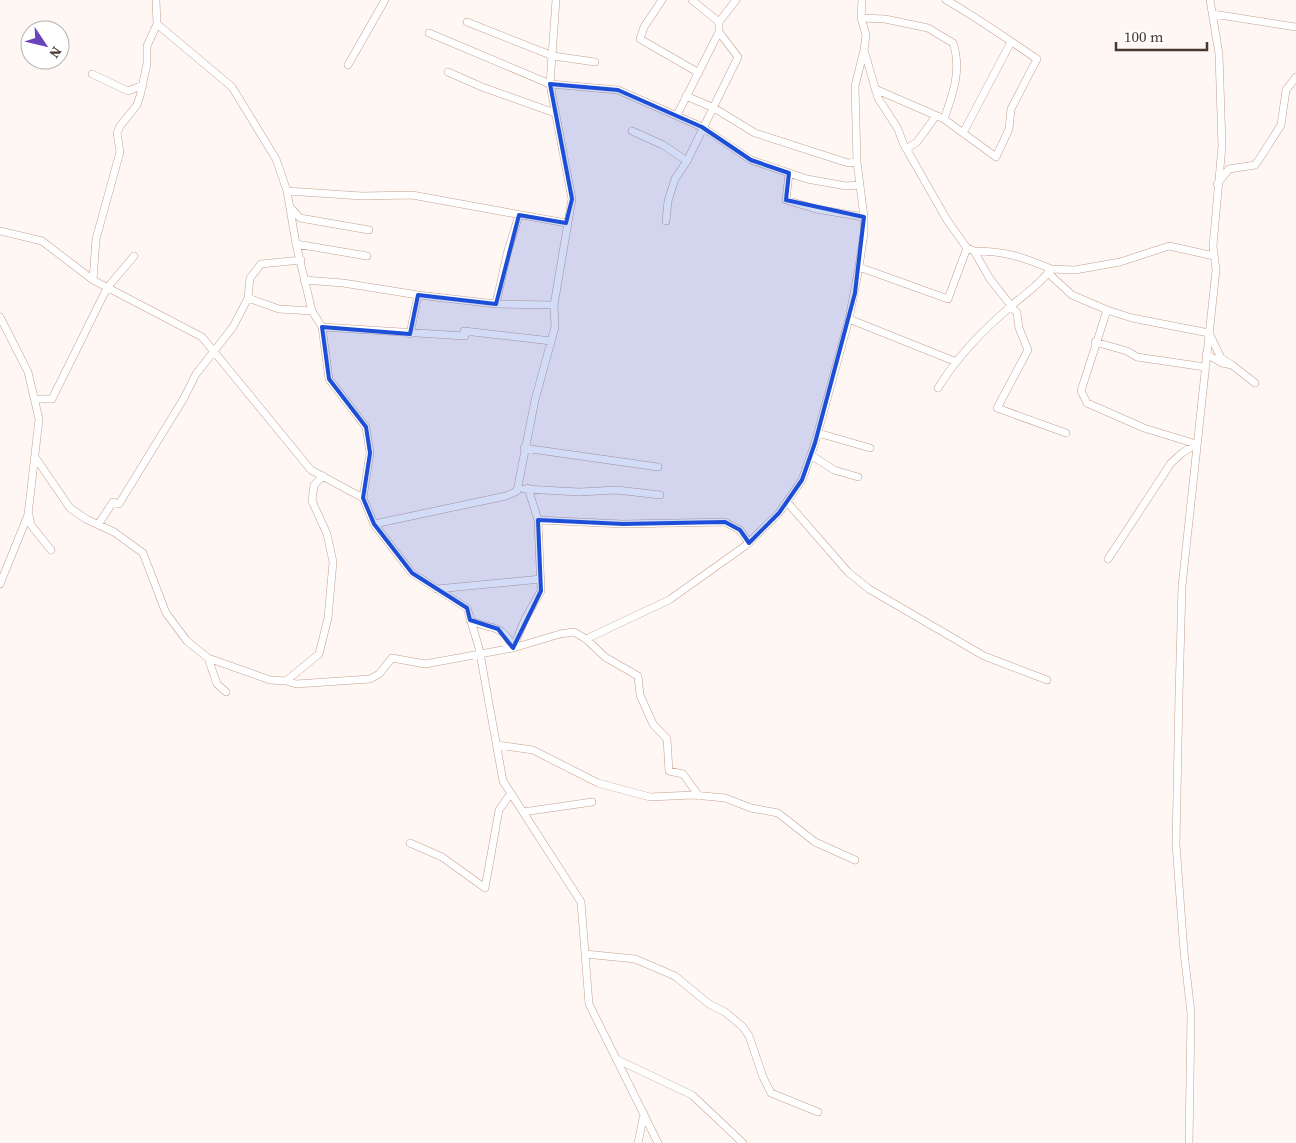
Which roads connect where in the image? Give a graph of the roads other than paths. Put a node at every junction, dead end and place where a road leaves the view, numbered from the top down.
1 (156, 0) edge
2 (385, 0) edge
3 (662, 0) edge
4 (692, 0) edge
5 (736, 0) edge
6 (862, 0) edge
7 (946, 0) edge
8 (1210, 0) edge
9 (554, 1) edge
10 (1213, 14) junction
11 (861, 18) junction
12 (467, 22) dead end
13 (719, 22) junction
14 (157, 24) junction
15 (1296, 27) edge
16 (720, 32) junction
17 (429, 33) dead end
18 (1011, 42) junction
19 (864, 50) junction
20 (552, 56) junction
21 (595, 62) dead end
22 (348, 65) dead end
23 (448, 72) dead end
24 (699, 73) junction
25 (92, 74) dead end
26 (1296, 77) edge
27 (550, 84) junction
28 (143, 85) junction
29 (875, 89) junction
30 (686, 96) junction
31 (714, 108) junction
32 (554, 113) junction
33 (677, 116) junction
34 (936, 116) junction
35 (944, 119) junction
36 (702, 127) junction
37 (632, 131) dead end
38 (963, 133) junction
39 (906, 149) junction
40 (687, 162) junction
41 (857, 162) junction
42 (788, 173) junction
43 (1217, 184) junction
44 (860, 185) junction
45 (287, 192) junction
46 (289, 207) junction
47 (519, 215) junction
48 (864, 217) junction
49 (666, 221) dead end
50 (566, 223) junction
51 (369, 230) dead end
52 (0, 231) edge
53 (296, 244) junction
54 (967, 248) junction
55 (974, 251) junction
56 (134, 256) dead end
57 (367, 256) dead end
58 (1214, 256) junction
59 (301, 260) junction
60 (859, 267) junction
61 (1050, 271) junction
62 (93, 280) junction
63 (304, 280) junction
64 (107, 288) junction
65 (418, 295) junction
66 (248, 298) junction
67 (496, 304) junction
68 (554, 305) junction
69 (1011, 306) junction
70 (1107, 310) junction
71 (312, 311) junction
72 (0, 317) edge
73 (849, 319) junction
74 (322, 327) junction
75 (2, 329) edge
76 (1209, 333) junction
77 (410, 334) junction
78 (551, 341) junction
79 (1095, 342) junction
80 (215, 352) junction
81 (1206, 354) junction
82 (954, 361) junction
83 (1232, 365) junction
84 (1205, 368) junction
85 (1256, 383) dead end
86 (938, 388) dead end
87 (34, 399) junction
88 (818, 433) junction
89 (1066, 433) dead end
90 (1196, 444) junction
91 (524, 448) junction
92 (870, 448) dead end
93 (811, 455) junction
94 (35, 457) junction
95 (658, 466) dead end
96 (324, 476) junction
97 (858, 477) dead end
98 (528, 488) junction
99 (516, 491) junction
100 (660, 495) dead end
101 (363, 498) junction
102 (786, 502) junction
103 (28, 515) junction
104 (538, 520) junction
105 (98, 524) junction
106 (374, 524) junction
107 (749, 543) junction
108 (51, 550) dead end
109 (1108, 559) dead end
110 (541, 579) junction
111 (0, 584) edge
112 (437, 589) junction
113 (470, 620) junction
114 (586, 639) junction
115 (513, 648) junction
116 (481, 654) junction
117 (208, 658) junction
118 (1047, 680) dead end
119 (286, 681) junction
120 (226, 692) dead end
121 (497, 745) junction
122 (511, 793) junction
123 (699, 796) junction
124 (592, 802) dead end
125 (524, 812) junction
126 (410, 843) dead end
127 (856, 860) dead end
128 (585, 954) junction
129 (616, 1058) junction
130 (818, 1112) dead end
131 (644, 1114) junction
132 (638, 1143) edge
133 (658, 1143) edge
134 (743, 1143) edge
135 (1190, 1143) edge

1 - 14 street
2 - 22 street
3 - 24 street
4 - 13 street
5 - 13 street
6 - 11 street
7 - 18 street
8 - 10 street
9 - 20 street
10 - 15 street
10 - 43 street
11 - 19 street
11 - 35 street
12 - 20 street
13 - 16 street
14 - 28 street
14 - 45 street
16 - 24 street
16 - 31 street
17 - 27 street
18 - 38 street
18 - 38 street
19 - 29 street
19 - 41 street
20 - 21 street
20 - 27 street
23 - 32 street
24 - 30 street
25 - 28 street
26 - 43 street
27 - 32 street
27 - 33 street
28 - 62 street
29 - 34 street
29 - 39 street
30 - 31 street
30 - 33 street
31 - 36 street
31 - 41 street
32 - 50 street
33 - 36 street
34 - 35 street
34 - 39 street
35 - 38 street
36 - 40 street
36 - 42 street
37 - 40 street
39 - 54 street
40 - 49 street
41 - 44 street
42 - 44 street
42 - 48 street
43 - 58 street
44 - 48 street
45 - 46 street
45 - 47 street
46 - 51 street
46 - 53 street
47 - 50 street
47 - 67 street
48 - 60 street
50 - 68 street
52 - 62 street
53 - 57 street
53 - 59 street
54 - 55 street
54 - 60 street
55 - 61 street
55 - 69 street
56 - 64 street
58 - 61 street
58 - 76 street
59 - 63 street
59 - 66 street
60 - 73 street
61 - 69 street
61 - 70 street
62 - 64 street
63 - 65 street
63 - 71 street
64 - 80 street
64 - 87 street
65 - 67 street
65 - 77 street
66 - 71 street
66 - 80 street
67 - 68 street
68 - 78 street
69 - 82 street
69 - 89 street
70 - 76 street
70 - 79 street
71 - 74 street
72 - 75 street
73 - 82 street
73 - 88 street
74 - 77 street
74 - 101 street
75 - 87 street
76 - 81 street
76 - 83 street
77 - 78 street
78 - 91 street
79 - 84 street
79 - 90 street
80 - 96 street
80 - 105 street
81 - 83 street
81 - 84 street
82 - 86 street
83 - 85 street
84 - 90 street
87 - 94 street
88 - 92 street
88 - 93 street
90 - 109 street
90 - 135 street
91 - 95 street
91 - 99 street
93 - 97 street
93 - 102 street
94 - 103 street
94 - 105 street
96 - 101 street
96 - 119 street
98 - 99 street
98 - 100 street
98 - 104 street
99 - 106 street
101 - 106 street
102 - 107 street
102 - 118 street
103 - 108 street
103 - 111 street
104 - 107 street
104 - 110 street
105 - 117 street
106 - 112 street
107 - 114 street
110 - 112 street
110 - 115 street
112 - 113 street
113 - 115 street
113 - 116 street
114 - 115 street
114 - 123 street
115 - 116 street
116 - 119 street
116 - 121 street
117 - 119 street
117 - 120 street
121 - 122 street
121 - 123 street
122 - 125 street
122 - 126 street
123 - 127 street
124 - 125 street
125 - 128 street
128 - 129 street
128 - 130 street
129 - 131 street
129 - 134 street
131 - 132 street
131 - 133 street

